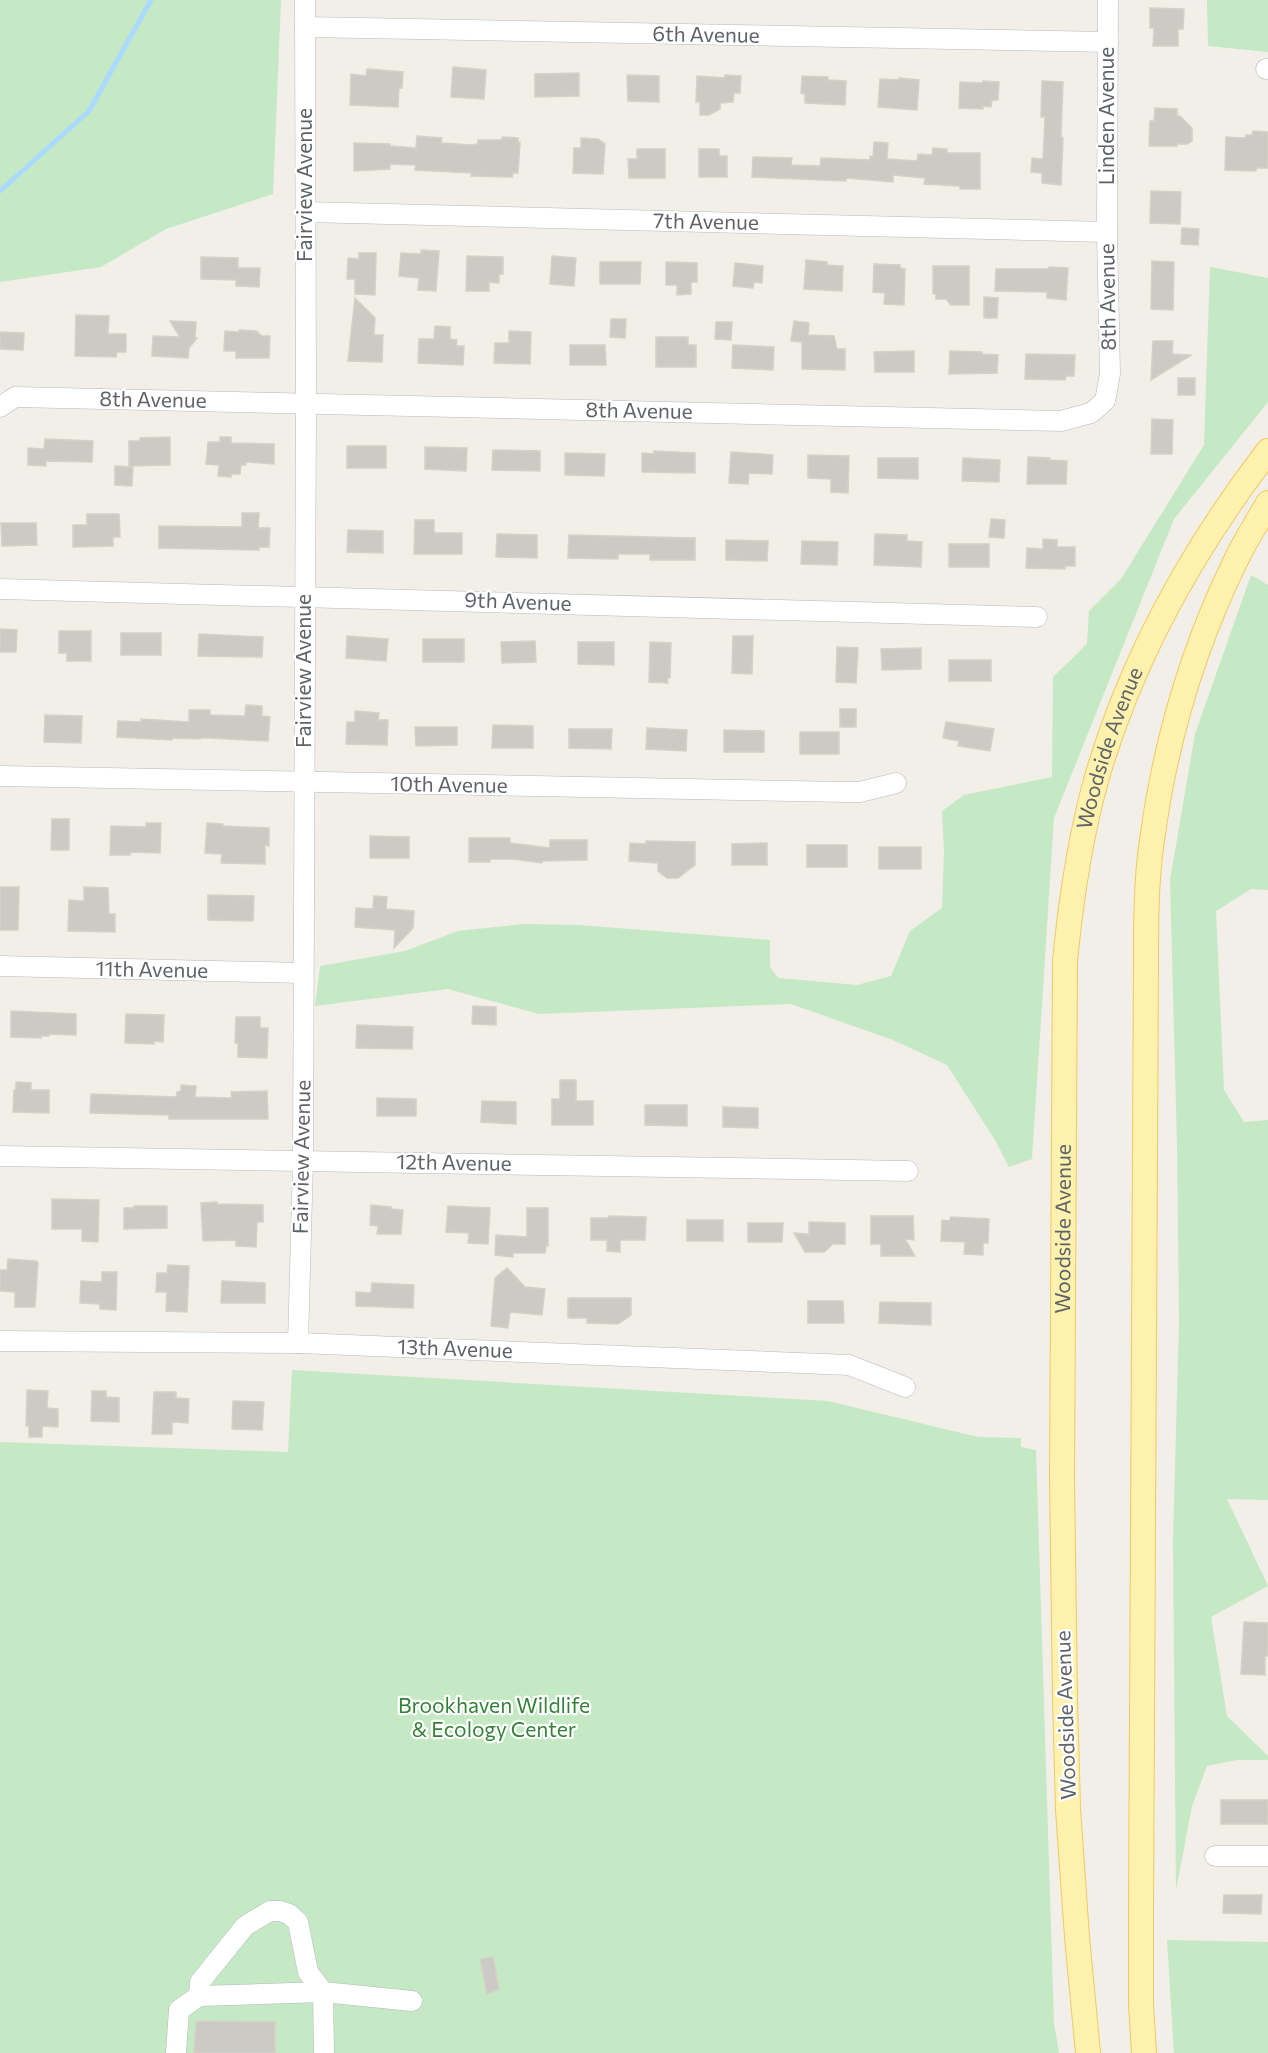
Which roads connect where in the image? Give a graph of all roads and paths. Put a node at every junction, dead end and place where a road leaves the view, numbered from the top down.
1 (305, 0) edge
2 (1108, 0) edge
3 (305, 27) junction
4 (1108, 42) junction
5 (306, 212) junction
6 (1107, 232) junction
7 (306, 402) junction
8 (0, 407) edge
9 (1268, 451) edge
10 (1268, 503) edge
11 (0, 589) edge
12 (305, 596) junction
13 (1036, 617) dead end
14 (0, 776) edge
15 (303, 783) junction
16 (896, 783) dead end
17 (0, 966) edge
18 (303, 973) junction
19 (0, 1156) edge
20 (303, 1161) junction
21 (908, 1171) dead end
22 (0, 1341) edge
23 (298, 1343) junction
24 (905, 1387) dead end
25 (1215, 1856) dead end
26 (1268, 1856) edge
27 (323, 1992) junction
28 (199, 1996) junction
29 (412, 2001) dead end
30 (1141, 2004) junction
31 (176, 2053) edge
32 (324, 2053) edge
33 (1088, 2053) edge
34 (1144, 2053) edge
35 (1149, 2053) edge

1 - 3 street, Fairview Avenue
2 - 4 street, Linden Avenue
3 - 4 street, 6th Avenue
3 - 5 street, Fairview Avenue
4 - 6 street, Linden Avenue
5 - 6 street, 7th Avenue
5 - 7 street, Fairview Avenue
6 - 7 street, 8th Avenue
7 - 8 street, 8th Avenue
7 - 12 street, Fairview Avenue
9 - 33 main road, Woodside Avenue
10 - 30 main road
11 - 12 street, 9th Avenue
12 - 13 street, 9th Avenue
12 - 15 street, Fairview Avenue
14 - 15 street, 10th Avenue
15 - 16 street, 10th Avenue
15 - 18 street, Fairview Avenue
17 - 18 street, 11th Avenue
18 - 20 street, Fairview Avenue
19 - 20 street, 12th Avenue
20 - 21 street, 12th Avenue
20 - 23 street, Fairview Avenue
22 - 23 street, 13th Avenue
23 - 24 street, 13th Avenue
25 - 26 street
27 - 28 street
27 - 28 street
27 - 29 street
27 - 32 street
28 - 31 street
30 - 34 main road
30 - 35 main road

